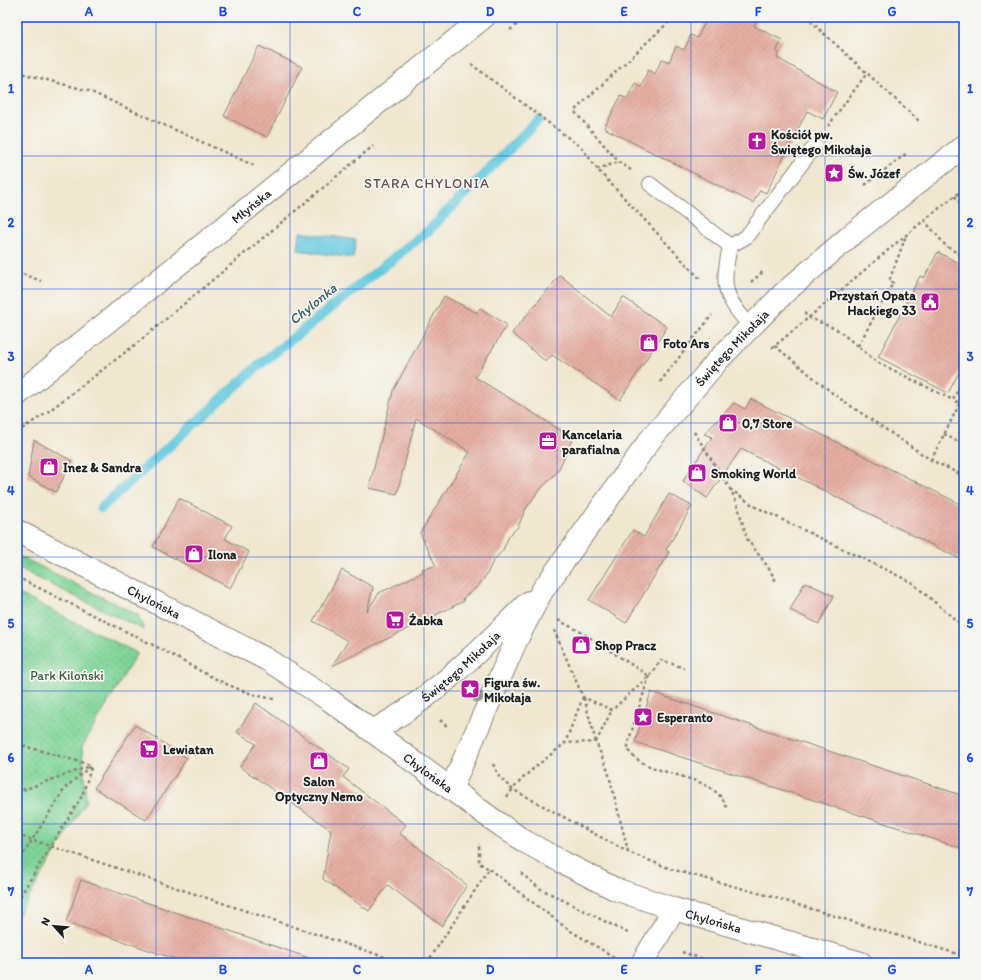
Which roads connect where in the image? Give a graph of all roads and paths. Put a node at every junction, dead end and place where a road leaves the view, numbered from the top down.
1 (484, 17) edge
2 (674, 17) edge
3 (806, 17) edge
4 (469, 63) dead end
5 (17, 72) edge
6 (867, 73) junction
7 (919, 121) dead end
8 (378, 141) dead end
9 (814, 146) joint
10 (964, 146) edge
11 (619, 162) junction
12 (259, 168) dead end
13 (596, 169) junction
14 (634, 172) dead end
15 (650, 184) dead end
16 (964, 189) edge
17 (955, 196) junction
18 (964, 209) edge
19 (924, 220) junction
20 (907, 235) junction
21 (730, 246) junction
22 (964, 258) edge
23 (17, 273) edge
24 (41, 281) dead end
25 (706, 285) dead end
26 (713, 315) dead end
27 (810, 318) junction
28 (750, 326) junction
29 (788, 335) dead end
30 (695, 339) dead end
31 (775, 346) dead end
32 (858, 346) junction
33 (964, 378) edge
34 (17, 395) edge
35 (953, 400) junction
36 (693, 431) dead end
37 (17, 432) edge
38 (944, 434) junction
39 (964, 445) edge
40 (931, 460) junction
41 (964, 476) edge
42 (730, 489) junction
43 (17, 531) edge
44 (17, 577) edge
45 (777, 583) dead end
46 (542, 590) junction
47 (558, 620) dead end
48 (964, 627) edge
49 (553, 628) dead end
50 (684, 668) dead end
51 (649, 676) junction
52 (583, 698) junction
53 (276, 699) dead end
54 (612, 710) junction
55 (372, 731) junction
56 (596, 742) junction
57 (565, 743) junction
58 (17, 744) edge
59 (491, 759) dead end
60 (92, 765) junction
61 (512, 789) junction
62 (451, 790) junction
63 (17, 792) edge
64 (727, 809) dead end
65 (17, 835) edge
66 (31, 840) junction
67 (479, 840) dead end
68 (50, 847) junction
69 (628, 852) junction
70 (17, 864) edge
71 (489, 869) junction
72 (17, 900) edge
73 (674, 909) junction
74 (964, 956) edge
75 (619, 959) dead end
76 (402, 963) edge
77 (427, 963) edge
78 (642, 963) edge
79 (861, 963) edge

1 - 34 street, Młyńska
2 - 11 path
3 - 6 path
4 - 13 path
5 - 12 path
6 - 7 path
6 - 9 path
8 - 37 path
9 - 21 lane
10 - 28 street, Świętego Mikołaja
11 - 13 path
11 - 14 path
13 - 25 path
15 - 21 lane
16 - 17 path
17 - 18 path
17 - 19 path
19 - 20 path
19 - 22 path
20 - 27 path
20 - 32 path
21 - 28 lane
23 - 24 path
26 - 30 path
27 - 29 path
27 - 32 path
28 - 46 street, Świętego Mikołaja
31 - 40 path
32 - 35 path
33 - 35 path
35 - 38 path
36 - 42 path
38 - 39 path
38 - 40 path
40 - 41 path
42 - 45 path
42 - 48 path
43 - 55 street, Chylońska
44 - 53 path
46 - 55 street, Świętego Mikołaja
46 - 62 street, Świętego Mikołaja
47 - 51 path
49 - 52 path
50 - 51 path
51 - 54 path
51 - 64 path
52 - 54 path
52 - 56 path
52 - 57 path
54 - 56 path
55 - 62 street, Chylońska
56 - 57 path
56 - 69 path
57 - 61 path
58 - 60 path
59 - 61 path
60 - 63 path
60 - 66 path
60 - 68 path
61 - 69 path
62 - 73 street, Chylońska
65 - 66 path
66 - 68 path
66 - 70 path
67 - 71 path
68 - 72 path
68 - 76 path
69 - 74 path
71 - 75 path
71 - 77 path
73 - 78 street
73 - 79 street, Chylońska

